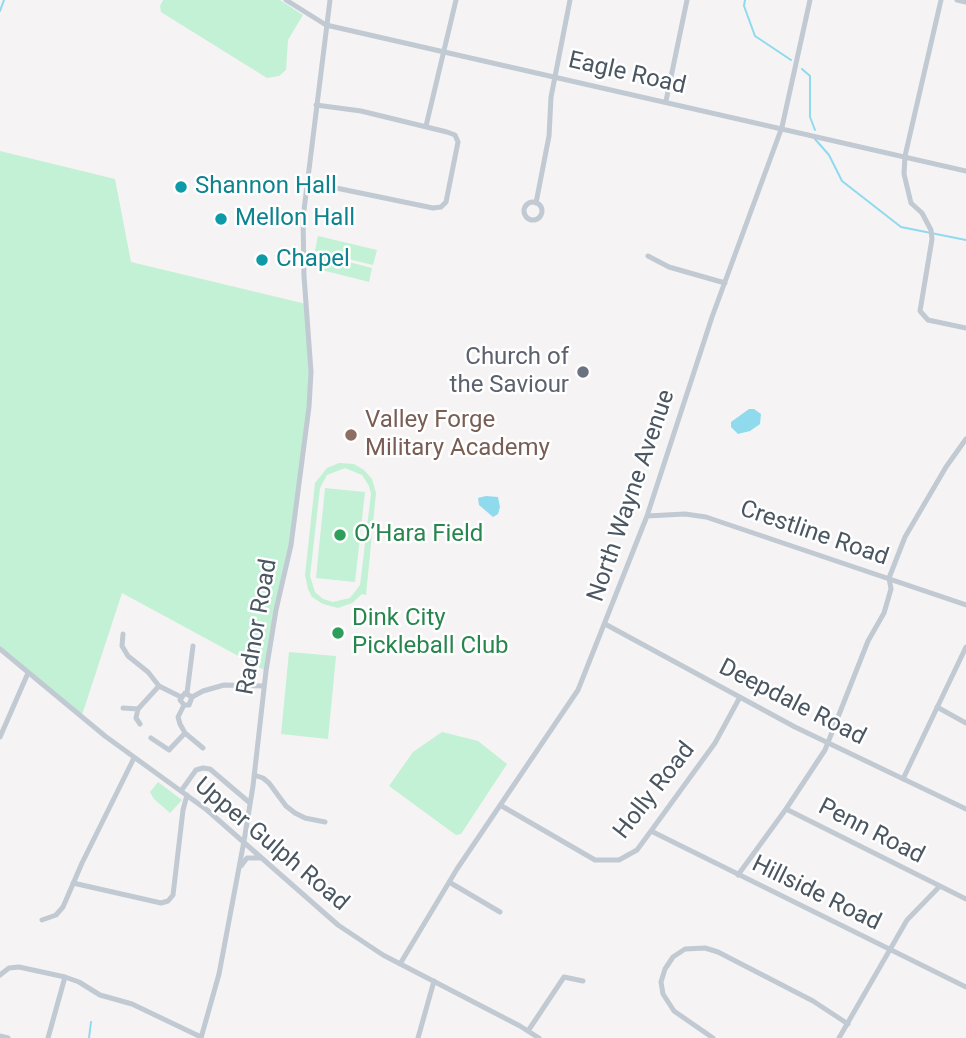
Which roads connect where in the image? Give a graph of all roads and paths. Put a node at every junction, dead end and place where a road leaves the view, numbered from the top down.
1 (286, 0) edge
2 (330, 0) edge
3 (456, 0) edge
4 (570, 0) edge
5 (687, 0) edge
6 (810, 0) edge
7 (941, 0) edge
8 (957, 0) edge
9 (966, 2) edge
10 (326, 25) junction
11 (444, 51) junction
12 (556, 76) junction
13 (666, 101) junction
14 (316, 105) junction
15 (426, 126) junction
16 (782, 128) junction
17 (905, 156) junction
18 (966, 171) edge
19 (307, 182) junction
20 (536, 203) dead end
21 (648, 256) dead end
22 (724, 283) junction
23 (966, 328) edge
24 (966, 439) edge
25 (647, 516) junction
26 (889, 578) junction
27 (966, 605) edge
28 (605, 624) junction
29 (123, 634) dead end
30 (192, 646) dead end
31 (966, 647) edge
32 (0, 649) edge
33 (28, 674) junction
34 (159, 686) junction
35 (264, 686) junction
36 (190, 695) junction
37 (181, 697) junction
38 (740, 697) junction
39 (184, 705) junction
40 (937, 707) junction
41 (123, 708) dead end
42 (138, 709) junction
43 (966, 723) edge
44 (140, 724) dead end
45 (185, 733) junction
46 (0, 737) edge
47 (151, 738) dead end
48 (828, 742) junction
49 (203, 748) dead end
50 (134, 758) junction
51 (254, 775) junction
52 (902, 779) junction
53 (181, 791) junction
54 (187, 796) junction
55 (250, 803) junction
56 (500, 805) junction
57 (786, 809) junction
58 (966, 809) edge
59 (325, 822) dead end
60 (651, 831) junction
61 (244, 841) junction
62 (264, 859) junction
63 (238, 872) junction
64 (738, 875) junction
65 (449, 882) junction
66 (73, 883) junction
67 (940, 886) junction
68 (966, 899) edge
69 (500, 912) dead end
70 (42, 920) dead end
71 (891, 950) junction
72 (400, 964) junction
73 (0, 975) edge
74 (65, 977) junction
75 (434, 981) junction
76 (583, 981) dead end
77 (966, 987) edge
78 (848, 1024) junction
79 (528, 1031) junction
80 (0, 1036) edge
81 (201, 1037) edge
82 (8, 1038) edge
83 (48, 1038) edge
84 (418, 1038) edge
85 (539, 1038) edge
86 (713, 1038) edge
87 (839, 1038) edge

1 - 10 street, Eagle Road
2 - 10 street, Radnor Road
3 - 11 street
4 - 12 street
5 - 13 street
6 - 16 street, North Wayne Avenue
7 - 17 street
8 - 9 street
10 - 11 street, Eagle Road
10 - 14 street, Radnor Road
11 - 12 street, Eagle Road
11 - 15 street
12 - 13 street, Eagle Road
12 - 20 street
13 - 16 street, Eagle Road
14 - 15 street
14 - 19 street, Radnor Road
15 - 19 street
16 - 17 street, Eagle Road
16 - 22 street, North Wayne Avenue
17 - 18 street, Eagle Road
17 - 23 street
19 - 35 street, Radnor Road
21 - 22 street
22 - 25 street, North Wayne Avenue
24 - 26 street
25 - 26 street, Crestline Road
25 - 28 street, North Wayne Avenue
26 - 27 street, Crestline Road
26 - 48 street
28 - 38 street, Deepdale Road
28 - 56 street, North Wayne Avenue
29 - 34 street
30 - 36 street
31 - 40 street
32 - 33 street, Upper Gulph Road
33 - 46 street
33 - 50 street, Upper Gulph Road
34 - 37 street
34 - 42 street
35 - 36 street
35 - 51 street, Radnor Road
36 - 37 street
36 - 39 street
37 - 39 street
38 - 48 street, Deepdale Road
38 - 60 street, Holly Road
39 - 45 street
40 - 43 street
40 - 52 street
41 - 42 street
42 - 44 street
45 - 47 street
45 - 49 street
48 - 52 street, Deepdale Road
48 - 57 street
50 - 53 street, Upper Gulph Road
50 - 66 street
51 - 55 street, Radnor Road
51 - 59 street
52 - 58 street, Deepdale Road
53 - 54 street, Upper Gulph Road
53 - 55 street
54 - 61 street, Upper Gulph Road
54 - 66 street
55 - 61 street, Radnor Road
56 - 60 street, Holly Road
56 - 65 street, North Wayne Avenue
57 - 64 street
57 - 67 street, Penn Road
60 - 64 street, Hillside Road
61 - 62 street, Upper Gulph Road
61 - 63 street, Radnor Road
62 - 63 street
62 - 72 street, Upper Gulph Road
63 - 81 street, Radnor Road
64 - 71 street, Hillside Road
65 - 69 street
65 - 72 street, North Wayne Avenue
66 - 70 street
67 - 68 street, Penn Road
67 - 71 street
71 - 77 street, Hillside Road
71 - 78 street
72 - 75 street, Upper Gulph Road
73 - 74 street
74 - 81 street
74 - 83 street
75 - 79 street, Upper Gulph Road
75 - 84 street
76 - 79 street
78 - 86 street
78 - 87 street
79 - 85 street, Upper Gulph Road
80 - 82 street

